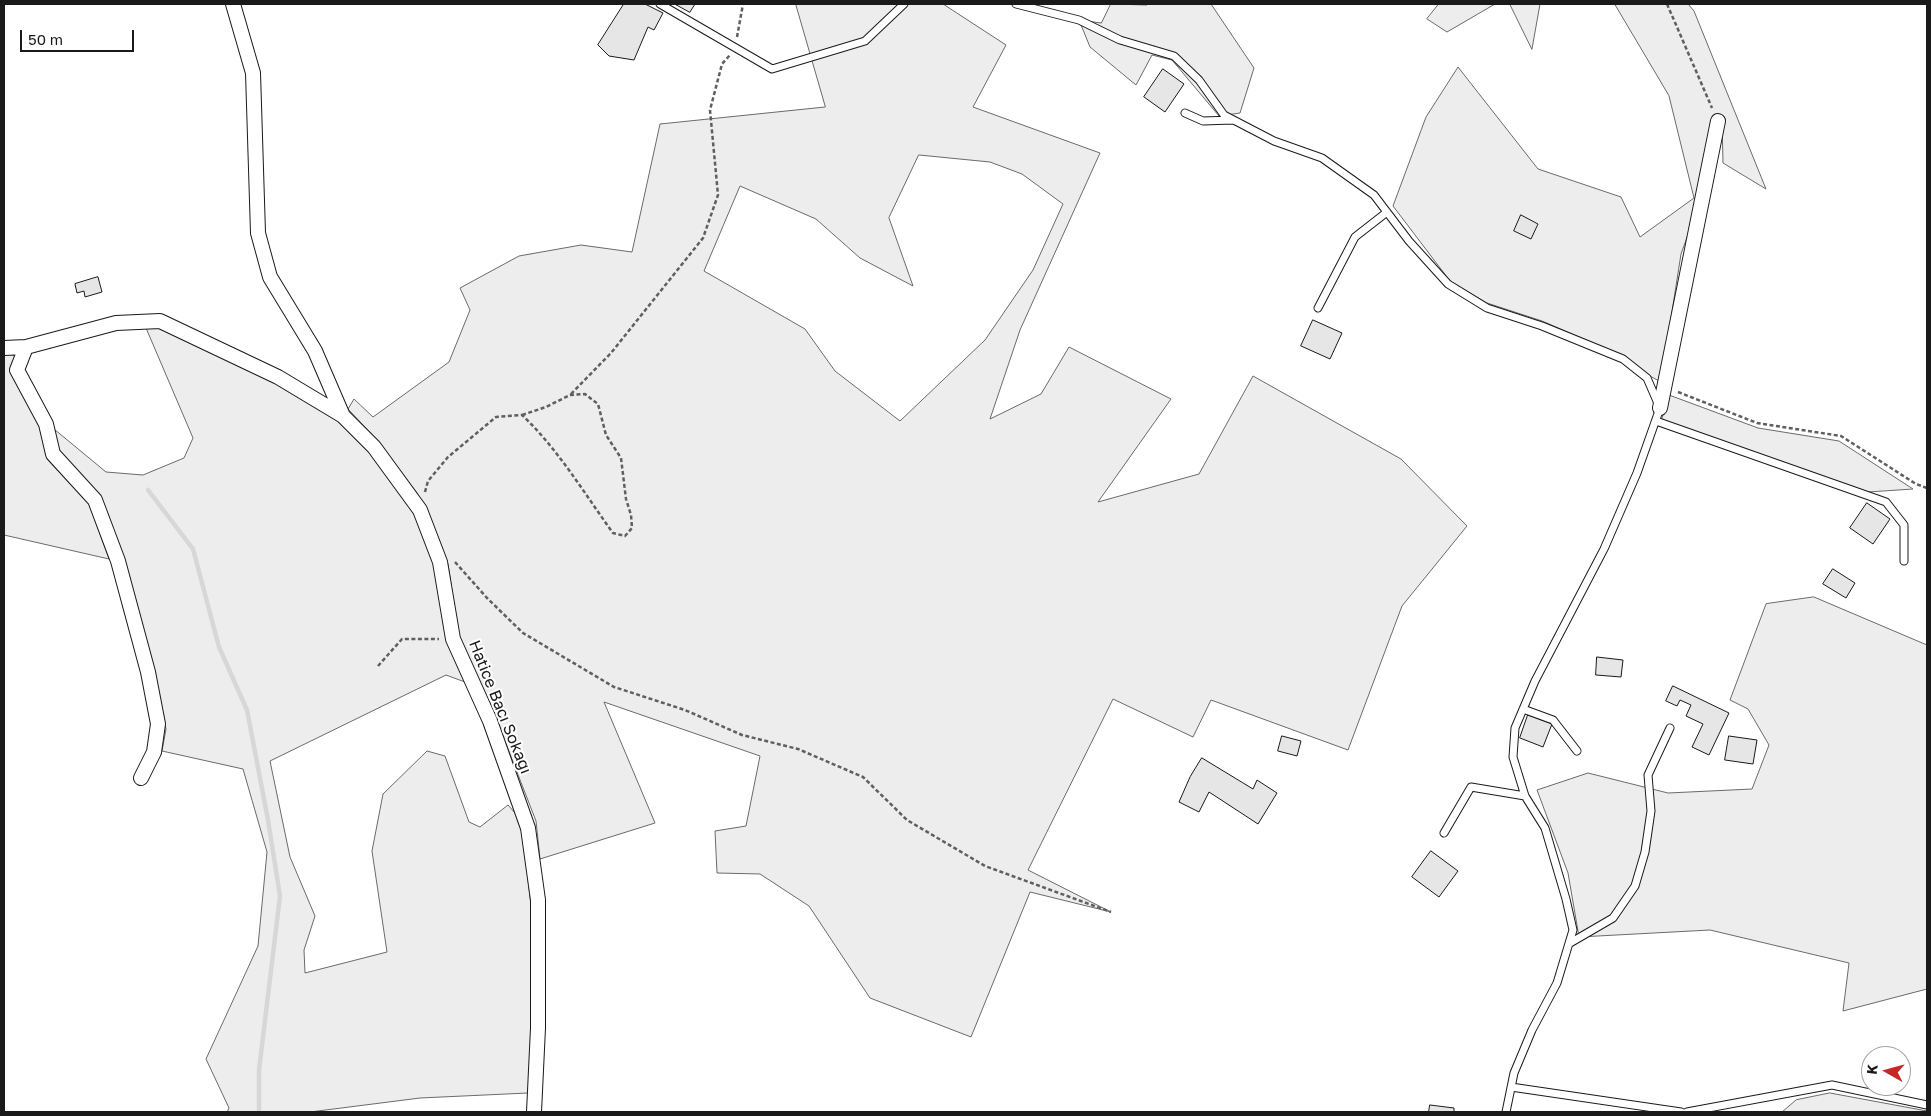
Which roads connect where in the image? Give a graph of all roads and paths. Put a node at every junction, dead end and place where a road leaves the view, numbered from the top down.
1 (233, 4) edge
2 (660, 4) edge
3 (743, 4) edge
4 (904, 4) edge
5 (1016, 4) edge
6 (1667, 4) edge
7 (735, 48) junction
8 (1185, 113) dead end
9 (1234, 120) junction
10 (1718, 122) joint
11 (1388, 212) junction
12 (1318, 308) dead end
13 (26, 347) junction
14 (4, 348) edge
15 (1664, 386) junction
16 (570, 395) junction
17 (1658, 414) junction
18 (522, 415) junction
19 (343, 416) junction
20 (1927, 488) edge
21 (420, 510) junction
22 (454, 561) dead end
23 (1904, 561) dead end
24 (453, 639) junction
25 (378, 666) dead end
26 (1523, 710) junction
27 (1670, 728) dead end
28 (1577, 751) dead end
29 (141, 778) dead end
30 (1525, 796) junction
31 (1444, 833) dead end
32 (1111, 912) dead end
33 (1570, 943) junction
34 (1511, 1087) junction
35 (1927, 1105) edge
36 (534, 1112) edge
37 (1506, 1112) edge
38 (1680, 1112) edge
39 (1687, 1112) edge

1 - 19 street, Hatice Bacı Sokağı
2 - 7 lane
3 - 7 path
4 - 7 lane
5 - 9 lane
6 - 10 path
7 - 16 path
8 - 9 lane
9 - 11 lane
10 - 15 street
11 - 12 lane
11 - 17 lane
13 - 14 street
13 - 19 street
13 - 29 street
15 - 17 street
15 - 20 path
16 - 18 path
16 - 18 path
17 - 23 lane
17 - 26 lane
18 - 21 path
19 - 21 street, Hatice Bacı Sokağı
21 - 24 street, Hatice Bacı Sokağı
22 - 32 path
24 - 25 path
24 - 36 street, Hatice Bacı Sokağı
26 - 28 lane
26 - 30 lane
27 - 33 lane
30 - 31 lane
30 - 33 lane
33 - 34 lane
34 - 37 lane
34 - 38 lane
35 - 39 lane

